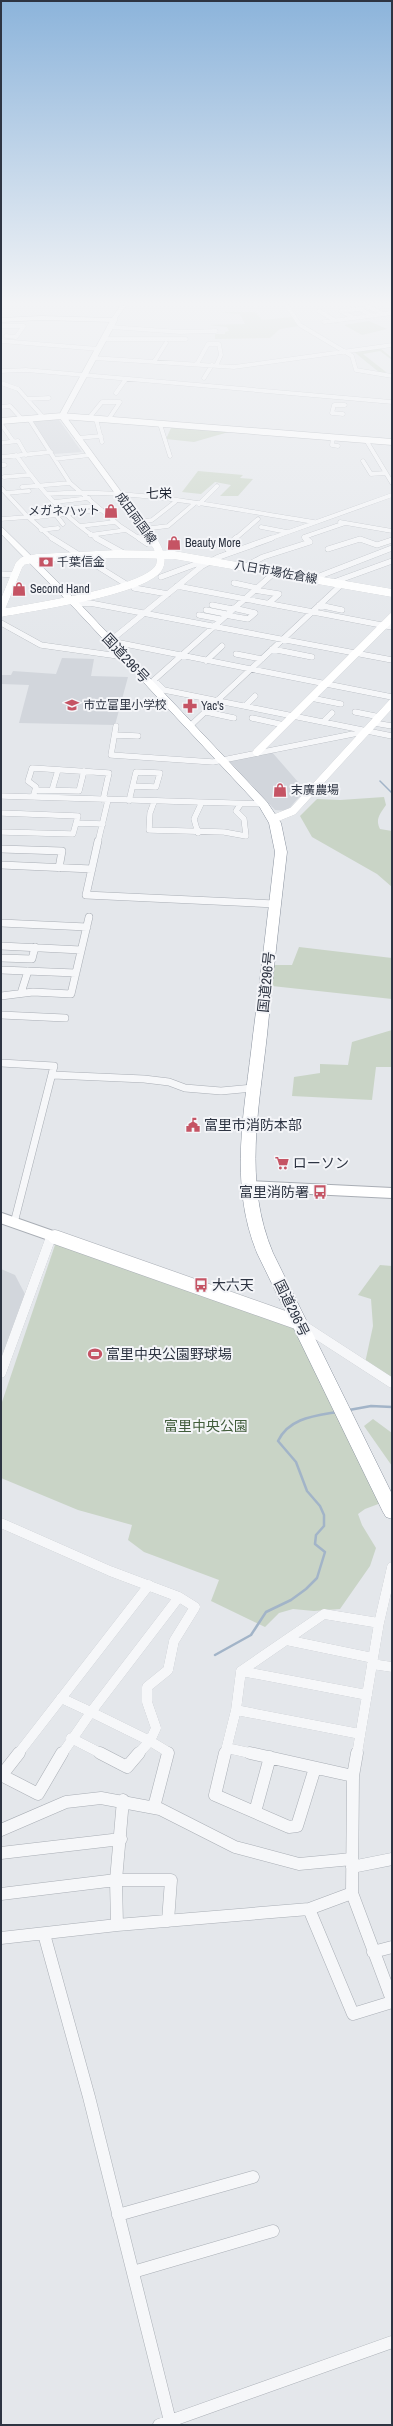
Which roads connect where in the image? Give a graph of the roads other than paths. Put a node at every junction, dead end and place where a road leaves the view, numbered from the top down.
1 (23, 419) edge
2 (26, 419) edge
3 (64, 419) edge
4 (93, 419) edge
5 (102, 419) edge
6 (108, 420) joint
7 (2, 421) edge
8 (160, 424) junction
9 (101, 436) junction
10 (333, 437) junction
11 (77, 438) junction
12 (366, 440) junction
13 (13, 441) junction
14 (102, 442) dead end
15 (392, 442) edge
16 (1, 443) edge
17 (338, 446) dead end
18 (51, 452) junction
19 (26, 455) junction
20 (90, 455) junction
21 (8, 456) junction
22 (16, 456) junction
23 (170, 456) dead end
24 (1, 457) edge
25 (55, 459) junction
26 (363, 461) dead end
27 (386, 473) junction
28 (29, 475) junction
29 (4, 477) dead end
30 (70, 483) junction
31 (392, 483) edge
32 (38, 486) junction
33 (217, 486) dead end
34 (22, 487) dead end
35 (1, 488) edge
36 (43, 489) junction
37 (80, 490) junction
38 (6, 493) junction
39 (48, 494) junction
40 (120, 496) junction
41 (392, 496) edge
42 (88, 498) junction
43 (378, 500) junction
44 (55, 502) junction
45 (175, 502) junction
46 (392, 502) edge
47 (194, 504) junction
48 (200, 504) junction
49 (97, 505) junction
50 (62, 509) junction
51 (102, 510) junction
52 (67, 514) junction
53 (56, 515) junction
54 (28, 517) junction
55 (109, 517) junction
56 (1, 519) edge
57 (94, 519) dead end
58 (258, 519) dead end
59 (325, 519) junction
60 (115, 522) junction
61 (139, 522) junction
62 (314, 522) junction
63 (345, 523) junction
64 (63, 524) dead end
65 (80, 526) junction
66 (120, 526) junction
67 (261, 527) dead end
68 (58, 528) dead end
69 (1, 529) edge
70 (144, 529) junction
71 (41, 530) junction
72 (85, 530) junction
73 (126, 530) junction
74 (392, 531) edge
75 (287, 532) junction
76 (90, 535) junction
77 (392, 540) edge
78 (156, 544) junction
79 (392, 548) edge
80 (334, 551) dead end
81 (230, 552) junction
82 (125, 554) junction
83 (161, 554) junction
84 (79, 557) junction
85 (351, 558) dead end
86 (32, 559) junction
87 (204, 561) dead end
88 (213, 561) junction
89 (357, 561) junction
90 (392, 561) edge
91 (244, 566) junction
92 (275, 572) junction
93 (1, 574) edge
94 (15, 575) junction
95 (161, 577) dead end
96 (312, 579) junction
97 (234, 583) dead end
98 (333, 583) junction
99 (126, 584) dead end
100 (342, 584) junction
101 (178, 586) junction
102 (134, 588) dead end
103 (256, 589) junction
104 (392, 593) edge
105 (168, 594) junction
106 (243, 599) junction
107 (73, 602) junction
108 (269, 603) junction
109 (212, 605) dead end
110 (319, 605) junction
111 (1, 609) edge
112 (232, 609) junction
113 (206, 610) dead end
114 (342, 610) dead end
115 (312, 611) junction
116 (1, 613) edge
117 (145, 613) junction
118 (226, 614) junction
119 (199, 615) dead end
120 (392, 617) edge
121 (220, 619) junction
122 (1, 623) edge
123 (213, 626) junction
124 (388, 626) edge
125 (240, 631) junction
126 (232, 638) dead end
127 (283, 639) junction
128 (110, 642) junction
129 (222, 646) dead end
130 (272, 649) junction
131 (355, 653) junction
132 (236, 654) dead end
133 (180, 656) junction
134 (125, 657) junction
135 (312, 657) dead end
136 (262, 659) junction
137 (392, 660) edge
138 (206, 661) junction
139 (250, 670) junction
140 (325, 684) junction
141 (157, 687) junction
142 (255, 696) dead end
143 (392, 697) edge
144 (311, 698) junction
145 (218, 701) junction
146 (392, 703) edge
147 (342, 704) dead end
148 (245, 706) junction
149 (206, 712) junction
150 (354, 712) dead end
151 (332, 713) dead end
152 (293, 716) junction
153 (234, 718) dead end
154 (252, 718) dead end
155 (377, 720) junction
156 (323, 722) junction
157 (284, 725) junction
158 (116, 726) dead end
159 (190, 726) junction
160 (392, 726) edge
161 (367, 731) junction
162 (115, 735) junction
163 (138, 736) dead end
164 (392, 736) edge
165 (257, 752) junction
166 (222, 760) junction
167 (58, 770) junction
168 (84, 771) junction
169 (133, 786) junction
170 (35, 790) junction
171 (52, 790) junction
172 (1, 796) edge
173 (33, 797) junction
174 (106, 800) junction
175 (129, 801) junction
176 (154, 802) junction
177 (202, 804) junction
178 (263, 804) junction
179 (240, 805) junction
180 (1, 813) edge
181 (273, 819) junction
182 (76, 823) junction
183 (103, 824) junction
184 (1, 832) edge
185 (198, 833) junction
186 (1, 849) edge
187 (1, 865) edge
188 (59, 868) junction
189 (92, 869) junction
190 (275, 904) junction
191 (88, 917) dead end
192 (1, 923) edge
193 (87, 927) junction
194 (1, 946) edge
195 (35, 947) junction
196 (81, 950) junction
197 (1, 958) edge
198 (1, 970) edge
199 (28, 971) junction
200 (76, 973) junction
201 (21, 993) junction
202 (1, 996) edge
203 (1, 1015) edge
204 (65, 1018) dead end
205 (1, 1063) edge
206 (52, 1075) junction
207 (253, 1088) junction
208 (247, 1186) junction
209 (392, 1193) edge
210 (1, 1218) edge
211 (14, 1223) junction
212 (51, 1237) junction
213 (299, 1323) junction
214 (1, 1373) edge
215 (392, 1384) edge
216 (392, 1512) edge
217 (1, 1523) edge
218 (392, 1567) edge
219 (149, 1585) junction
220 (179, 1597) junction
221 (379, 1623) junction
222 (286, 1640) junction
223 (373, 1661) junction
224 (392, 1667) edge
225 (241, 1670) junction
226 (367, 1695) junction
227 (61, 1698) junction
228 (236, 1710) junction
229 (91, 1712) junction
230 (360, 1734) junction
231 (71, 1738) junction
232 (150, 1741) junction
233 (227, 1748) junction
234 (270, 1757) junction
235 (315, 1768) junction
236 (1, 1776) edge
237 (353, 1776) junction
238 (123, 1800) junction
239 (154, 1807) junction
240 (255, 1812) junction
241 (1, 1830) edge
242 (121, 1839) junction
243 (1, 1853) edge
244 (392, 1859) edge
245 (352, 1863) junction
246 (116, 1880) junction
247 (352, 1893) junction
248 (1, 1894) edge
249 (309, 1909) junction
250 (168, 1921) junction
251 (117, 1925) junction
252 (44, 1934) junction
253 (1, 1938) edge
254 (392, 1947) edge
255 (373, 1952) junction
256 (392, 2001) edge
257 (253, 2177) dead end
258 (118, 2215) junction
259 (273, 2231) dead end
260 (132, 2272) junction
261 (392, 2342) edge
262 (165, 2423) edge

1 - 7 main road
2 - 18 street
3 - 11 main road, 成田両国線
4 - 9 street
5 - 6 main road
6 - 8 main road
7 - 13 street
8 - 10 main road
8 - 23 street
9 - 11 street
9 - 14 street
10 - 12 main road
10 - 17 street
11 - 20 main road, 成田両国線
12 - 15 main road
12 - 27 street
13 - 16 street
13 - 19 street
16 - 21 street
18 - 19 street
18 - 25 street
19 - 22 street
20 - 25 street
20 - 40 main road, 成田両国線
21 - 22 street
21 - 24 street
22 - 28 street
25 - 30 street
26 - 27 street
27 - 31 street
28 - 29 street
28 - 32 street
30 - 32 street
30 - 37 street
32 - 34 street
32 - 36 street
33 - 48 street
35 - 38 street
36 - 38 street
36 - 39 street
37 - 39 street
37 - 40 street
37 - 42 street
38 - 54 street
39 - 44 street
40 - 45 street
40 - 61 main road, 成田両国線
41 - 43 street
42 - 44 street
42 - 49 street
43 - 46 street
43 - 59 street
44 - 50 street
45 - 47 street
45 - 61 street
47 - 48 street
47 - 70 street
48 - 62 street
49 - 50 street
49 - 51 street
50 - 52 street
51 - 52 street
51 - 55 street
52 - 53 street
52 - 65 street
53 - 54 street
53 - 64 street
54 - 56 street
54 - 71 street
55 - 57 street
55 - 60 street
58 - 81 street
59 - 62 street
59 - 63 street
60 - 65 street
60 - 66 street
61 - 70 main road, 成田両国線
62 - 75 street
63 - 74 street
63 - 91 street
65 - 72 street
66 - 72 street
66 - 73 street
67 - 75 street
68 - 71 street
69 - 86 highway, 国道296号
70 - 78 main road, 成田両国線
71 - 84 street
72 - 76 street
73 - 76 street
73 - 78 street
75 - 81 street
76 - 82 street
77 - 80 street
78 - 83 main road, 成田両国線
79 - 89 street
81 - 88 street
82 - 83 main road, 成田両国線
82 - 84 main road, 成田両国線
83 - 88 main road, 八日市場佐倉線
83 - 107 main road, 成田両国線
84 - 86 main road, 成田両国線
84 - 99 street
85 - 89 street
86 - 94 main road
86 - 107 highway, 国道296号
87 - 95 street
88 - 91 main road, 八日市場佐倉線
88 - 101 street
89 - 96 street
90 - 98 street
91 - 92 main road, 八日市場佐倉線
92 - 96 main road, 八日市場佐倉線
92 - 103 street
93 - 94 street
94 - 111 main road
96 - 98 main road, 八日市場佐倉線
97 - 103 street
98 - 100 main road, 八日市場佐倉線
100 - 104 main road, 八日市場佐倉線
100 - 110 street
101 - 105 street
101 - 106 street
102 - 105 street
103 - 106 street
103 - 108 street
105 - 117 street
106 - 108 street
106 - 112 street
107 - 116 main road, 成田両国線
107 - 117 street
107 - 128 highway, 国道296号
108 - 115 street
109 - 112 street
110 - 114 street
110 - 115 street
112 - 118 street
112 - 118 street
113 - 118 street
115 - 124 street
115 - 127 street
117 - 123 street
117 - 128 street
118 - 121 street
119 - 121 street
120 - 124 main road
121 - 123 street
122 - 134 street
123 - 125 street
123 - 133 street
124 - 131 main road
125 - 126 street
125 - 127 street
127 - 130 street
127 - 131 street
128 - 133 street
128 - 134 highway, 国道296号
129 - 138 street
130 - 135 street
130 - 136 street
131 - 137 street
131 - 140 main road
132 - 136 street
133 - 138 street
133 - 141 street
134 - 141 highway, 国道296号
136 - 139 street
138 - 139 street
139 - 140 street
139 - 145 street
140 - 143 street
140 - 144 main road
141 - 145 street
141 - 159 highway, 国道296号
142 - 148 street
144 - 147 street
144 - 152 main road
145 - 148 street
145 - 149 street
146 - 155 main road
148 - 152 street
149 - 153 street
149 - 159 street
150 - 155 street
151 - 156 street
152 - 156 street
152 - 157 main road
154 - 157 street
155 - 160 street
155 - 161 main road
156 - 161 street
157 - 165 main road
158 - 162 street
159 - 166 highway, 国道296号
161 - 164 street
161 - 165 street
161 - 181 main road
162 - 163 street
162 - 166 street
165 - 166 street
166 - 178 highway, 国道296号
167 - 168 street
167 - 170 street
167 - 171 street
168 - 171 street
168 - 174 street
169 - 169 street
169 - 175 street
170 - 171 street
170 - 173 street
172 - 173 street
173 - 174 street
174 - 175 street
174 - 183 street
175 - 176 street
176 - 177 street
176 - 185 street
177 - 179 street
177 - 185 street
178 - 179 street
178 - 181 highway, 国道296号
179 - 185 street
180 - 182 street
181 - 190 highway, 国道296号
182 - 183 street
182 - 184 street
183 - 189 street
186 - 188 street
187 - 188 street
188 - 189 street
189 - 190 street
190 - 207 highway, 国道296号
191 - 193 street
192 - 193 street
193 - 196 street
194 - 195 street
195 - 196 street
195 - 197 street
196 - 200 street
198 - 199 street
199 - 200 street
199 - 201 street
200 - 201 street
201 - 202 street
203 - 204 street
205 - 206 street
206 - 207 street
206 - 211 street
207 - 208 highway, 国道296号
208 - 209 main road
208 - 213 highway, 国道296号
210 - 211 main road
211 - 212 main road
212 - 213 main road
212 - 214 street
213 - 215 street
213 - 216 highway, 国道296号
217 - 219 street
218 - 221 street
219 - 220 street
219 - 227 street
220 - 229 street
220 - 232 street
221 - 222 street
221 - 223 street
222 - 223 street
222 - 225 street
223 - 224 street
223 - 226 street
225 - 226 street
225 - 228 street
226 - 230 street
227 - 229 street
227 - 236 street
228 - 230 street
228 - 233 street
229 - 231 street
229 - 232 street
230 - 237 street
231 - 232 street
231 - 236 street
232 - 239 street
233 - 234 street
233 - 240 street
234 - 235 street
234 - 240 street
235 - 237 street
235 - 240 street
237 - 245 street
238 - 239 street
238 - 241 street
238 - 242 street
239 - 245 street
242 - 243 street
242 - 246 street
244 - 245 street
245 - 247 street
246 - 248 street
246 - 250 street
246 - 251 street
247 - 249 street
247 - 255 street
249 - 250 street
249 - 256 street
250 - 251 street
251 - 252 street
252 - 253 street
252 - 258 street
254 - 255 street
255 - 256 street
257 - 258 street
258 - 260 street
259 - 260 street
260 - 262 street
261 - 262 street

